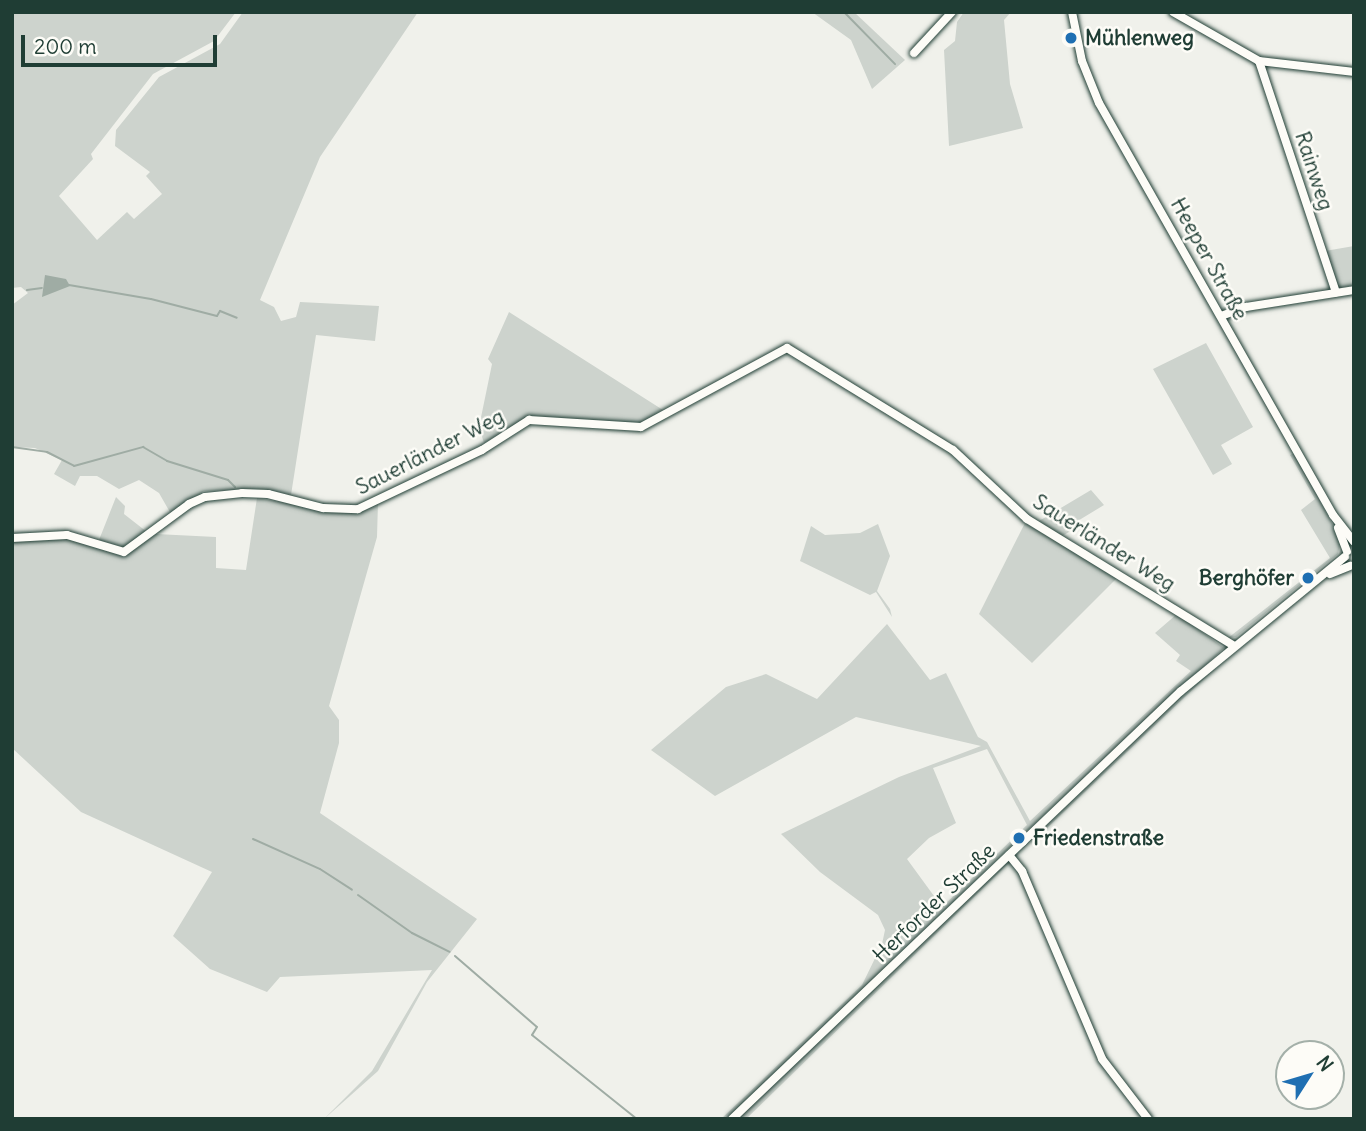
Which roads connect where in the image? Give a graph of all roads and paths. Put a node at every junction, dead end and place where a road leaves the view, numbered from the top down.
1 (952, 12) edge
2 (1072, 12) edge
3 (1173, 12) edge
4 (914, 53) dead end
5 (1259, 61) junction
6 (1354, 72) edge
7 (1354, 290) edge
8 (1336, 293) junction
9 (1221, 316) junction
10 (12, 538) edge
11 (1350, 549) edge
12 (1352, 567) edge
13 (1321, 577) junction
14 (1233, 645) junction
15 (1009, 855) junction
16 (732, 1119) edge
17 (1148, 1119) edge

1 - 4 street
2 - 9 street, Heeper Straße
3 - 5 street
5 - 6 street
5 - 8 street, Rainweg
7 - 8 street
8 - 9 street
9 - 11 street, Heeper Straße
10 - 14 street, Sauerländer Weg
11 - 12 street, Heeper Straße
11 - 13 street, Herforder Straße
12 - 13 street, Herforder Straße
13 - 14 street, Herforder Straße
14 - 15 street, Herforder Straße
15 - 16 street, Herforder Straße
15 - 17 street

